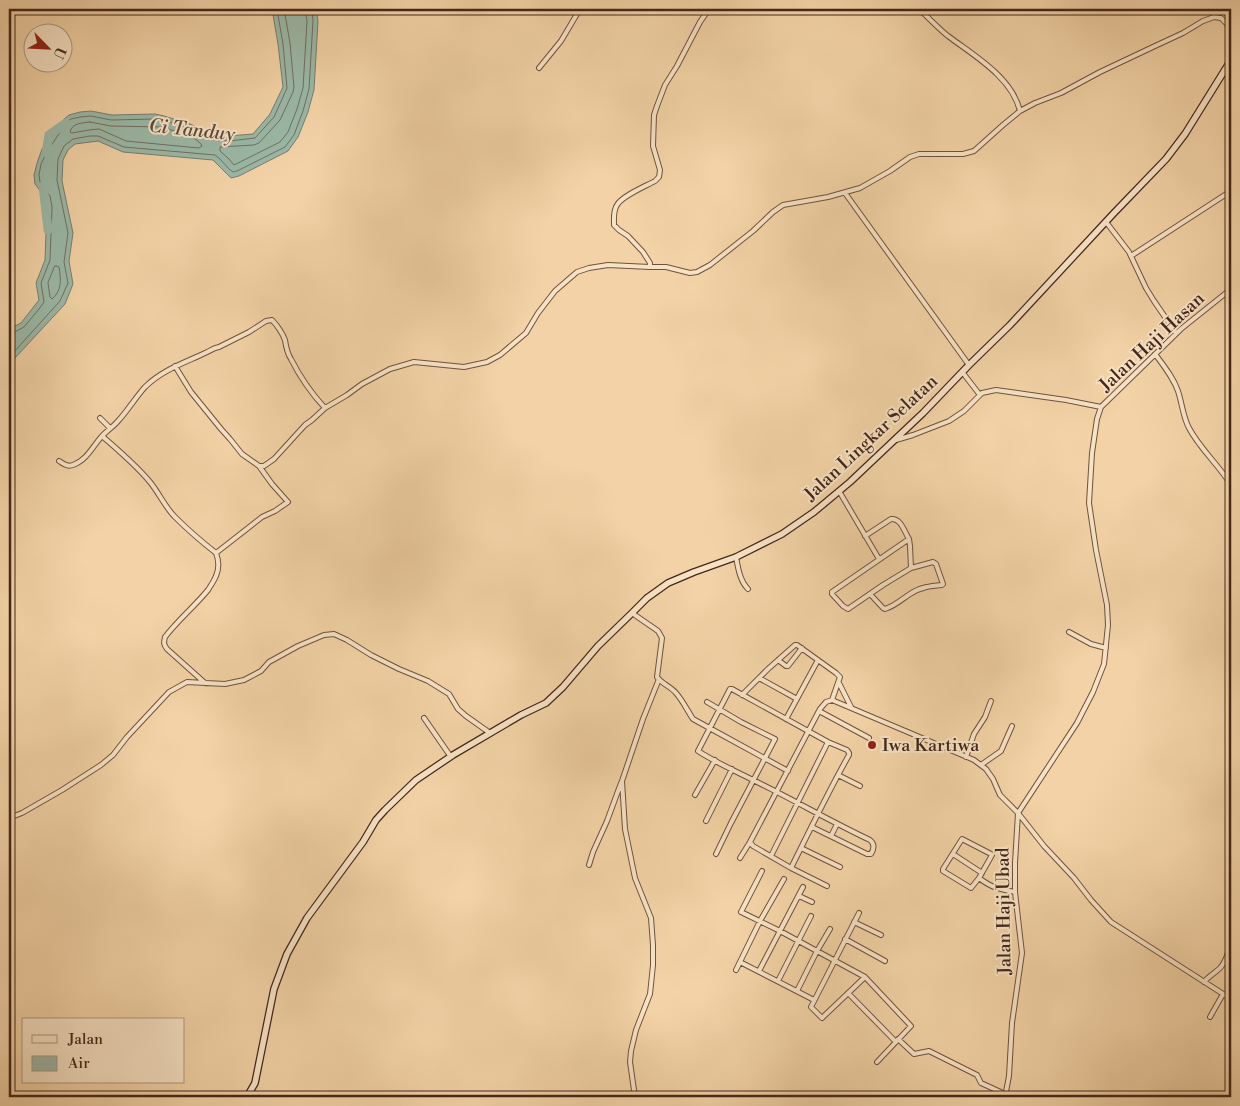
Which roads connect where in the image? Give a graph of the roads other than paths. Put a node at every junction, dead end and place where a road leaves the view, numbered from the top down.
1 (580, 9) edge
2 (710, 9) edge
3 (919, 9) edge
4 (1231, 28) edge
5 (1231, 60) edge
6 (539, 68) dead end
7 (1020, 111) junction
8 (1231, 191) edge
9 (845, 193) junction
10 (1106, 222) junction
11 (1131, 256) junction
12 (650, 267) junction
13 (1231, 289) edge
14 (1176, 334) junction
15 (1155, 354) junction
16 (175, 366) junction
17 (969, 366) junction
18 (963, 373) junction
19 (980, 395) junction
20 (1101, 407) junction
21 (325, 408) junction
22 (100, 418) dead end
23 (110, 428) junction
24 (102, 436) junction
25 (895, 440) junction
26 (59, 461) dead end
27 (259, 466) junction
28 (1231, 485) edge
29 (839, 491) junction
30 (865, 536) junction
31 (909, 539) junction
32 (216, 553) junction
33 (736, 558) junction
34 (879, 559) junction
35 (911, 568) junction
36 (748, 589) dead end
37 (870, 594) junction
38 (632, 613) junction
39 (1069, 632) dead end
40 (802, 648) junction
41 (1106, 648) junction
42 (778, 660) junction
43 (818, 660) junction
44 (759, 678) junction
45 (658, 679) junction
46 (205, 683) junction
47 (839, 683) junction
48 (742, 695) junction
49 (797, 699) junction
50 (832, 700) junction
51 (991, 701) dead end
52 (707, 702) dead end
53 (851, 707) junction
54 (720, 710) junction
55 (819, 711) junction
56 (424, 718) dead end
57 (786, 719) junction
58 (1012, 726) dead end
59 (709, 729) junction
60 (809, 731) junction
61 (490, 733) junction
62 (869, 738) dead end
63 (828, 742) junction
64 (966, 756) junction
65 (451, 757) junction
66 (764, 759) junction
67 (714, 760) junction
68 (981, 765) junction
69 (732, 769) junction
70 (788, 772) junction
71 (838, 775) junction
72 (754, 780) junction
73 (622, 781) junction
74 (860, 786) dead end
75 (777, 792) junction
76 (695, 795) dead end
77 (798, 803) junction
78 (1018, 813) junction
79 (818, 814) junction
80 (9, 818) edge
81 (706, 822) dead end
82 (837, 824) junction
83 (812, 827) junction
84 (831, 836) junction
85 (750, 842) junction
86 (801, 848) junction
87 (716, 854) dead end
88 (953, 854) junction
89 (771, 856) junction
90 (740, 858) dead end
91 (588, 865) dead end
92 (840, 867) dead end
93 (791, 868) junction
94 (762, 871) dead end
95 (982, 872) junction
96 (979, 878) junction
97 (784, 880) dead end
98 (827, 886) dead end
99 (803, 887) dead end
100 (1015, 892) junction
101 (799, 896) junction
102 (812, 902) dead end
103 (859, 913) dead end
104 (811, 916) dead end
105 (760, 921) junction
106 (854, 922) junction
107 (830, 929) dead end
108 (780, 931) junction
109 (881, 935) dead end
110 (845, 939) junction
111 (798, 941) junction
112 (1231, 945) edge
113 (817, 951) junction
114 (834, 960) junction
115 (885, 960) dead end
116 (740, 962) junction
117 (736, 970) dead end
118 (759, 971) junction
119 (865, 978) junction
120 (778, 981) junction
121 (1204, 982) junction
122 (797, 991) junction
123 (848, 993) junction
124 (1223, 994) junction
125 (1231, 999) edge
126 (814, 1000) junction
127 (1210, 1016) dead end
128 (897, 1040) junction
129 (877, 1062) dead end
130 (1005, 1096) edge
131 (247, 1097) edge
132 (635, 1097) edge

1 - 6 street
2 - 12 street
3 - 7 street
4 - 7 street
5 - 10 street, Jalan Lingkar Selatan
7 - 9 street
8 - 11 street
9 - 12 street
9 - 17 street
10 - 11 street
10 - 17 street, Jalan Lingkar Selatan
11 - 14 street
12 - 21 street
13 - 14 street, Jalan Haji Hasan
14 - 15 street, Jalan Haji Hasan
15 - 20 street, Jalan Haji Hasan
15 - 28 street
16 - 21 street
16 - 23 street
16 - 27 street
17 - 18 street, Jalan Lingkar Selatan
18 - 19 street
18 - 25 street, Jalan Lingkar Selatan
19 - 20 street
19 - 25 street
20 - 41 street, Jalan Haji Hasan
21 - 27 street
22 - 23 street
23 - 24 street
24 - 26 street
24 - 32 street
25 - 29 street, Jalan Lingkar Selatan
27 - 32 street
29 - 30 street
29 - 33 street, Jalan Lingkar Selatan
30 - 31 street
30 - 34 street
31 - 34 street
31 - 35 street
32 - 46 street
33 - 36 street
33 - 38 street, Jalan Lingkar Selatan
34 - 37 street
35 - 37 street
35 - 37 street
38 - 45 street
38 - 61 street, Jalan Lingkar Selatan
39 - 41 street
40 - 42 street
40 - 42 street
40 - 43 street
41 - 78 street, Jalan Haji Hasan
42 - 44 street
43 - 47 street
43 - 49 street
44 - 48 street
44 - 49 street
45 - 59 street
45 - 73 street
46 - 61 street
46 - 80 street
47 - 50 street
47 - 53 street
48 - 54 street
48 - 57 street
49 - 57 street
50 - 53 street
50 - 55 street
51 - 64 street
52 - 54 street
53 - 64 street
54 - 59 street
54 - 66 street
55 - 60 street
55 - 62 street
56 - 65 street
57 - 60 street
58 - 68 street
59 - 66 street
59 - 67 street
60 - 63 street
60 - 70 street
61 - 65 street, Jalan Lingkar Selatan
63 - 71 street
63 - 77 street
64 - 68 street
65 - 131 street, Jalan Lingkar Selatan
66 - 70 street
66 - 72 street
67 - 69 street
67 - 76 street
68 - 78 street
69 - 72 street
69 - 81 street
70 - 75 street
71 - 74 street
71 - 79 street
72 - 75 street
72 - 87 street
73 - 91 street
73 - 132 street
75 - 77 street
75 - 85 street
77 - 79 street
77 - 89 street
78 - 100 street, Jalan Haji Ubad
78 - 121 street
79 - 82 street
79 - 83 street
82 - 84 street
82 - 84 street
83 - 84 street
83 - 86 street
85 - 89 street
85 - 90 street
86 - 92 street
86 - 93 street
88 - 95 street
88 - 95 street
88 - 96 street
89 - 93 street
93 - 98 street
94 - 105 street
95 - 96 street
96 - 100 street
97 - 105 street
99 - 101 street
100 - 130 street, Jalan Haji Ubad
101 - 102 street
101 - 108 street
103 - 106 street
104 - 111 street
105 - 108 street
105 - 116 street
106 - 109 street
106 - 110 street
107 - 113 street
108 - 111 street
108 - 118 street
110 - 114 street
110 - 115 street
111 - 113 street
111 - 120 street
112 - 121 street
113 - 114 street
113 - 122 street
114 - 119 street
114 - 126 street
116 - 117 street
116 - 118 street
118 - 120 street
119 - 123 street
119 - 128 street
120 - 122 street
121 - 124 street
122 - 126 street
123 - 126 street
123 - 128 street
124 - 125 street
124 - 127 street
128 - 129 street
128 - 130 street

